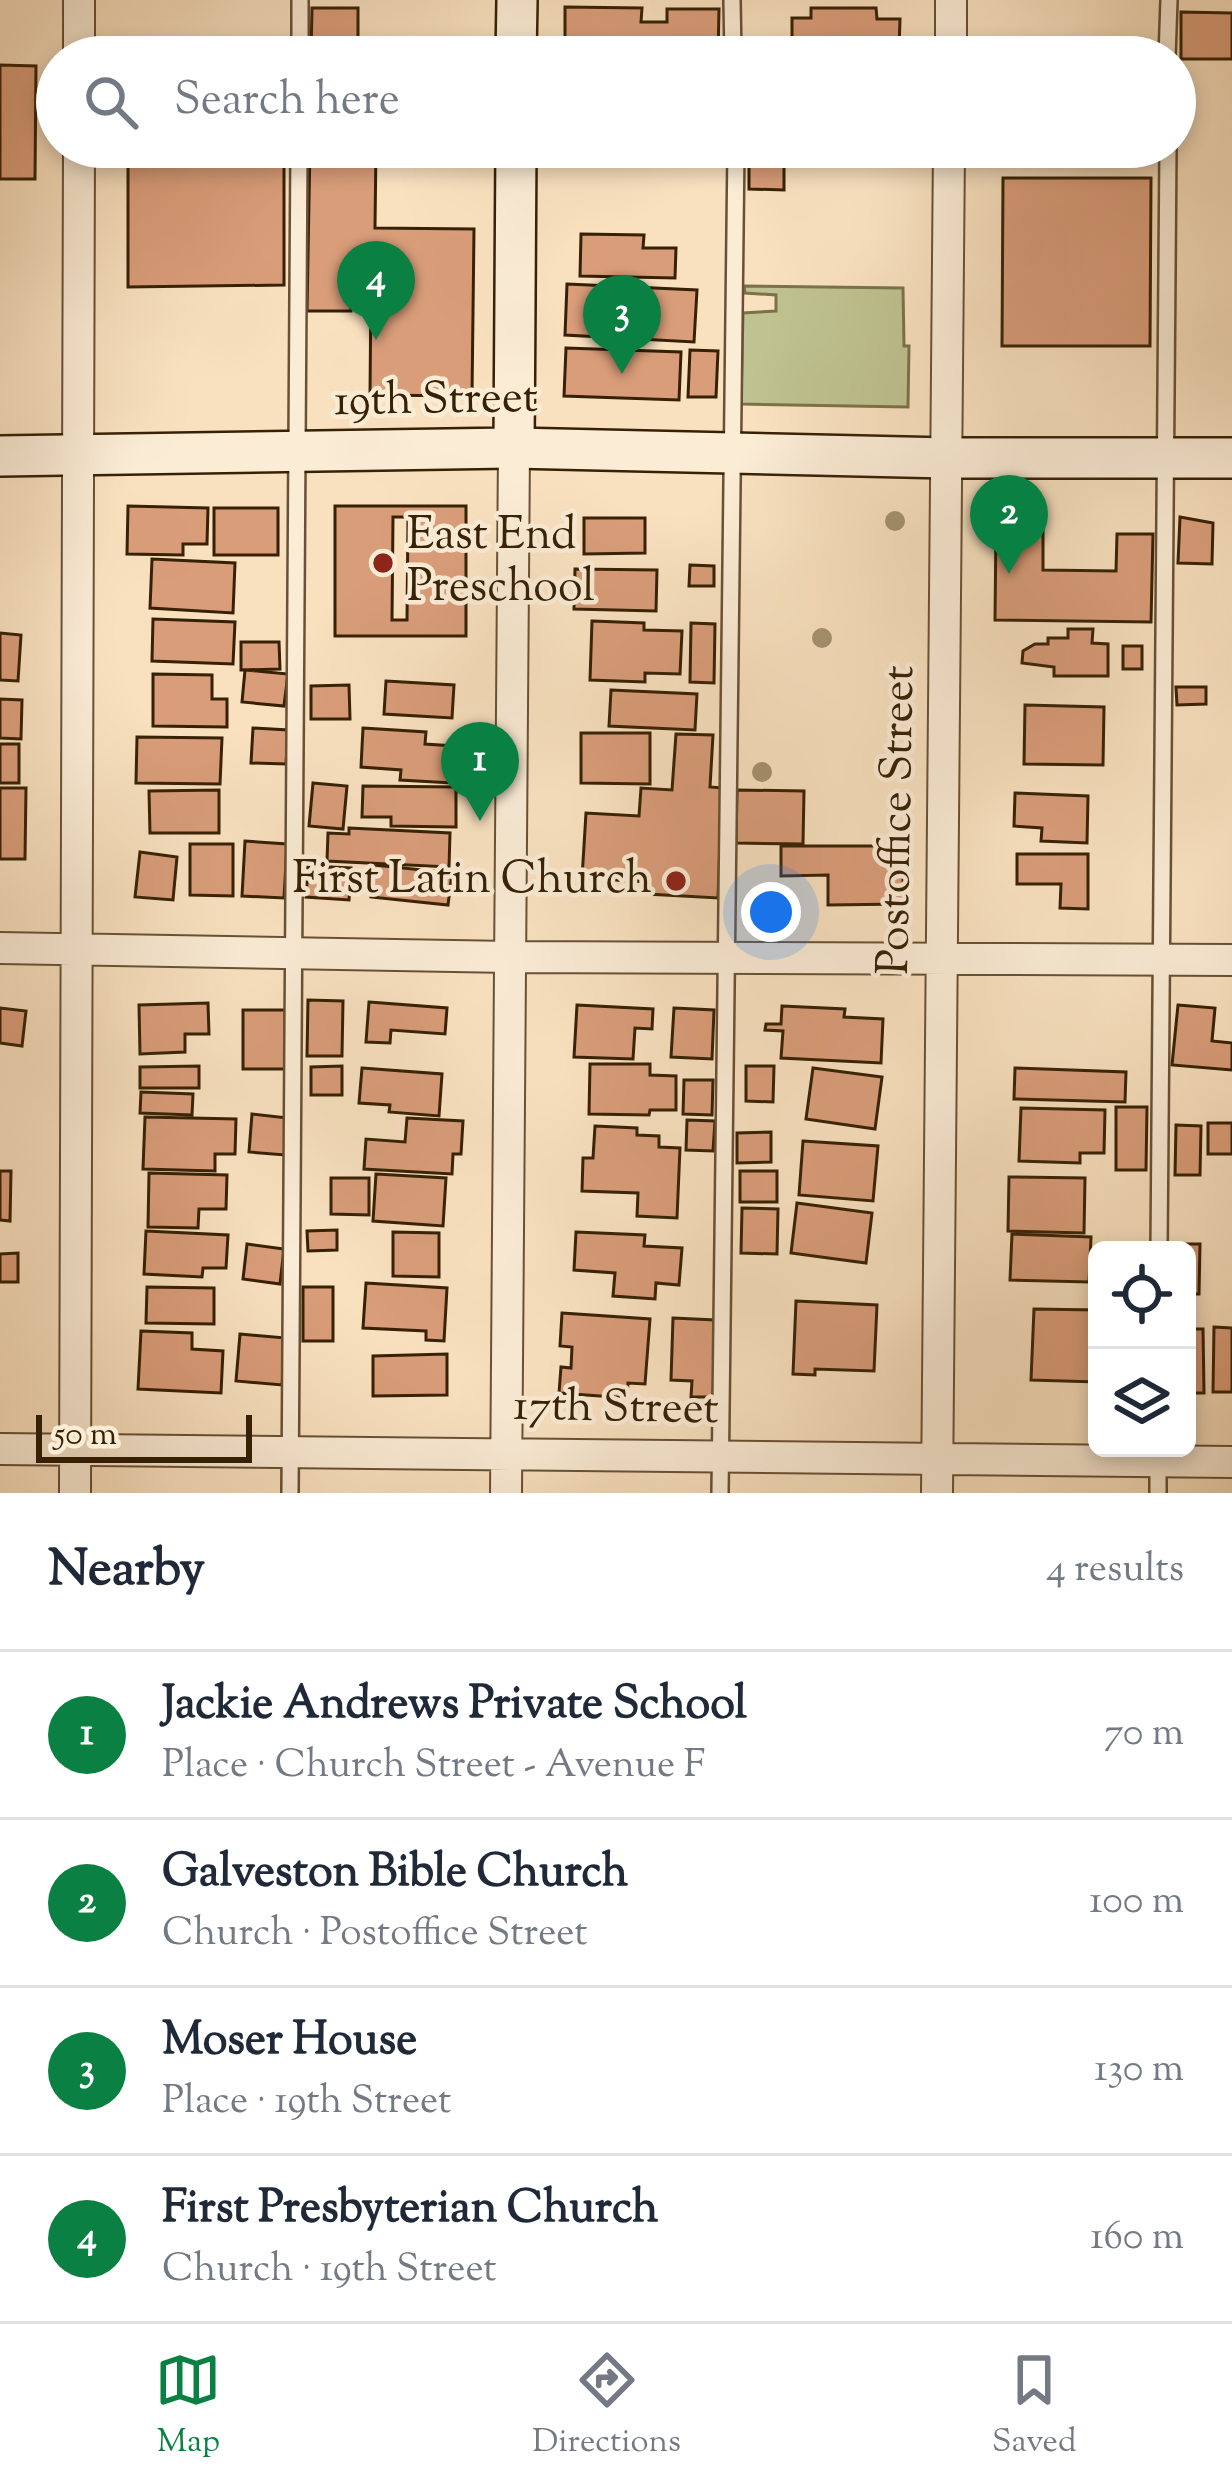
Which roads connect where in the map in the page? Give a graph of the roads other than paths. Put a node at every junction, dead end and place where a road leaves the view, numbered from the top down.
1 (79, 0) edge
2 (300, 0) edge
3 (517, 0) edge
4 (732, 0) edge
5 (951, 0) edge
6 (1168, 0) edge
7 (79, 36) edge
8 (300, 36) edge
9 (517, 36) edge
10 (733, 36) edge
11 (951, 36) edge
12 (1167, 36) edge
13 (79, 168) edge
14 (299, 168) edge
15 (516, 168) edge
16 (736, 168) edge
17 (950, 168) edge
18 (1168, 168) edge
19 (514, 448) junction
20 (297, 452) junction
21 (733, 453) junction
22 (0, 456) edge
23 (78, 457) junction
24 (948, 458) junction
25 (1166, 458) junction
26 (1232, 458) edge
27 (0, 948) edge
28 (77, 949) junction
29 (293, 951) junction
30 (943, 956) junction
31 (510, 957) junction
32 (724, 958) junction
33 (1232, 959) edge
34 (1161, 960) junction
35 (1159, 1241) edge
36 (0, 1449) edge
37 (75, 1450) junction
38 (290, 1452) junction
39 (506, 1454) junction
40 (720, 1456) junction
41 (936, 1459) junction
42 (1232, 1462) edge
43 (1158, 1468) edge
44 (75, 1493) edge
45 (290, 1493) edge
46 (506, 1493) edge
47 (720, 1493) edge
48 (937, 1493) edge

1 - 7 street
2 - 8 lane
3 - 9 street
4 - 10 lane
5 - 11 street
6 - 12 lane
13 - 23 street
14 - 20 lane
15 - 19 street
16 - 21 lane
17 - 24 street, Postoffice Street
18 - 25 lane
19 - 20 street, 19th Street
19 - 21 street, 19th Street
19 - 31 street
20 - 23 street, 19th Street
20 - 29 lane
21 - 24 street, 19th Street
21 - 32 lane
22 - 23 street, 19th Street
23 - 28 street
24 - 25 street, 19th Street
24 - 30 street, Postoffice Street
25 - 26 street, 19th Street
25 - 34 lane
27 - 28 street
28 - 29 street
28 - 37 street
29 - 31 street
29 - 38 lane
30 - 32 street
30 - 34 street
30 - 41 street, Postoffice Street
31 - 32 street
31 - 39 street
32 - 40 lane
33 - 34 street
34 - 35 lane
36 - 37 street, 17th Street
37 - 38 street, 17th Street
37 - 44 street
38 - 39 street, 17th Street
38 - 45 lane
39 - 40 street, 17th Street
39 - 46 street
40 - 41 street, 17th Street
40 - 47 lane
41 - 43 street, 17th Street
41 - 48 street, Postoffice Street
42 - 43 street, 17th Street

